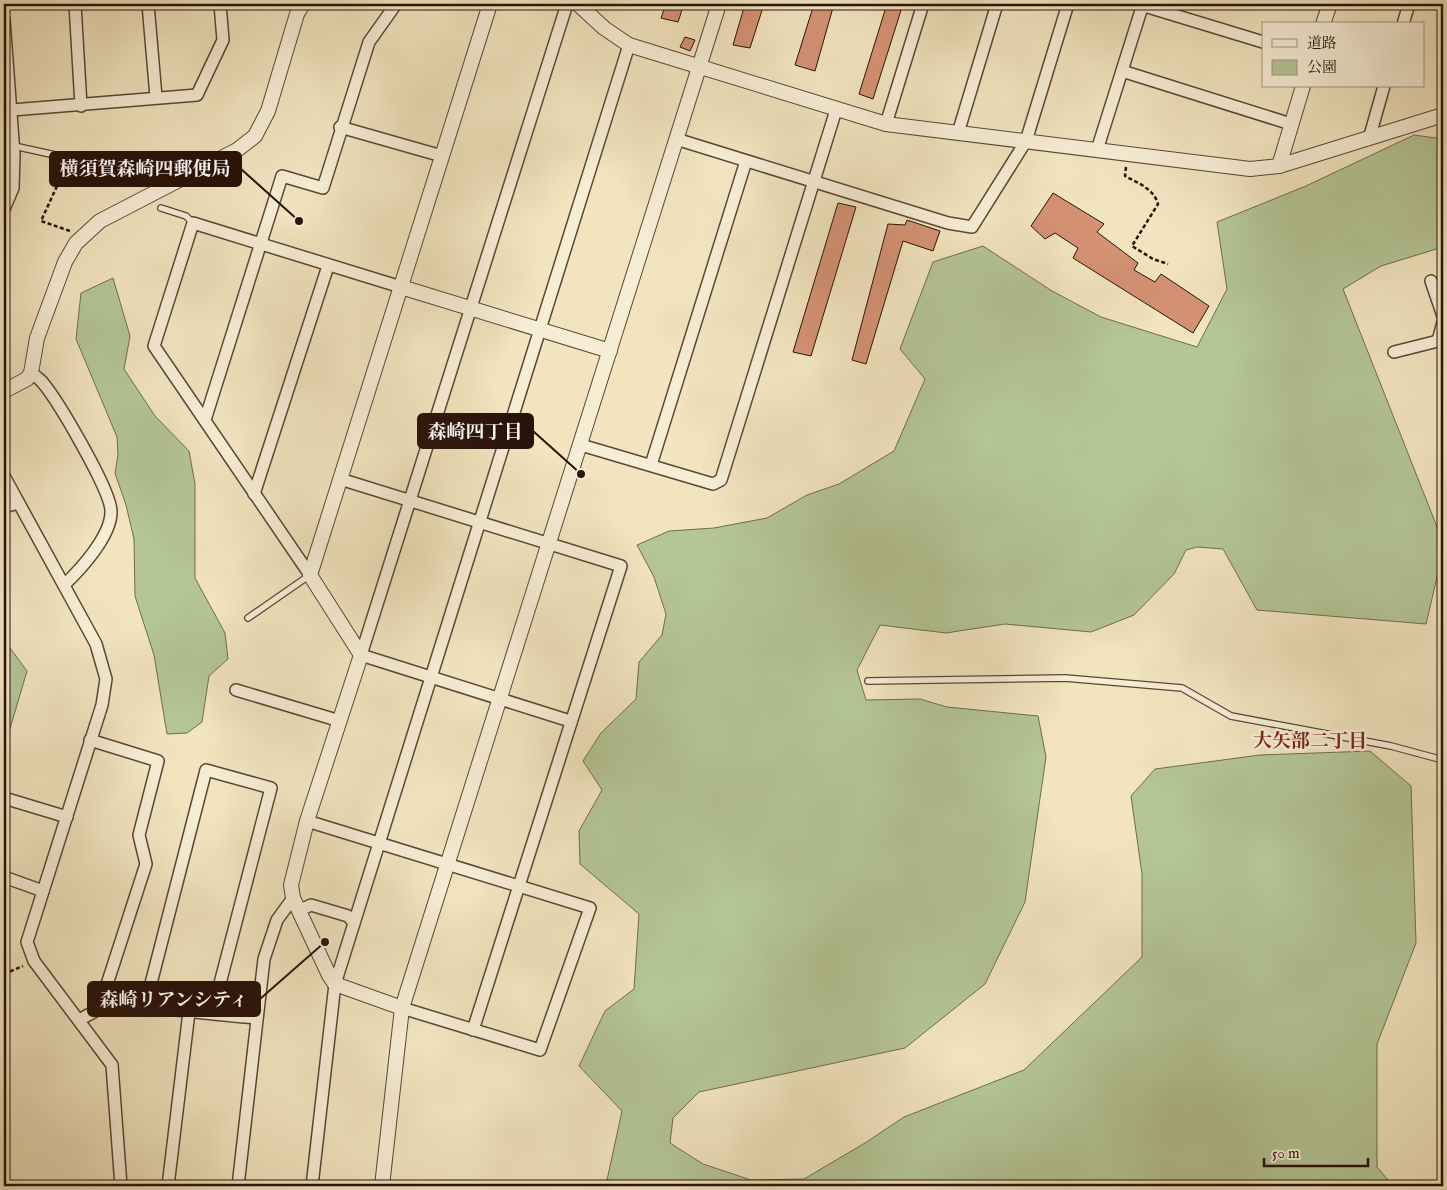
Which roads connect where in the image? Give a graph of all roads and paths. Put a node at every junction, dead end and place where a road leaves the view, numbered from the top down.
1 (75, 4) edge
2 (148, 4) edge
3 (220, 4) edge
4 (303, 4) edge
5 (396, 4) edge
6 (490, 4) edge
7 (567, 4) edge
8 (578, 4) edge
9 (719, 4) edge
10 (923, 4) edge
11 (997, 4) edge
12 (1068, 4) edge
13 (1141, 4) edge
14 (1330, 4) edge
15 (1409, 4) edge
16 (4, 20) edge
17 (1324, 22) edge
18 (1404, 22) edge
19 (1262, 42) edge
20 (630, 45) junction
21 (699, 68) junction
22 (6, 70) edge
23 (1122, 71) junction
24 (1302, 88) edge
25 (1383, 88) edge
26 (156, 97) junction
27 (80, 106) junction
28 (12, 110) junction
29 (836, 110) junction
30 (1443, 115) edge
31 (886, 124) junction
32 (1291, 124) junction
33 (340, 127) junction
34 (958, 133) junction
35 (676, 139) junction
36 (1369, 139) junction
37 (1026, 141) junction
38 (11, 150) edge
39 (1097, 150) junction
40 (1128, 152) junction
41 (442, 156) junction
42 (746, 161) junction
43 (1279, 166) junction
44 (61, 179) joint
45 (815, 183) junction
46 (4, 208) edge
47 (161, 208) dead end
48 (193, 223) junction
49 (84, 236) junction
50 (262, 245) junction
51 (1168, 264) dead end
52 (328, 266) junction
53 (1431, 281) dead end
54 (401, 286) junction
55 (470, 307) junction
56 (1443, 316) edge
57 (1443, 322) edge
58 (540, 330) junction
59 (1441, 342) edge
60 (610, 351) junction
61 (1394, 352) dead end
62 (31, 373) junction
63 (4, 391) edge
64 (205, 420) junction
65 (581, 445) junction
66 (651, 465) junction
67 (4, 476) edge
68 (340, 479) junction
69 (254, 494) junction
70 (410, 500) junction
71 (18, 504) junction
72 (4, 507) edge
73 (480, 522) junction
74 (549, 543) junction
75 (310, 575) junction
76 (64, 585) junction
77 (248, 618) dead end
78 (361, 655) junction
79 (431, 677) junction
80 (868, 681) dead end
81 (236, 690) dead end
82 (499, 699) junction
83 (340, 720) junction
84 (570, 722) junction
85 (90, 740) junction
86 (1443, 760) edge
87 (4, 798) edge
88 (67, 818) junction
89 (307, 821) junction
90 (379, 843) junction
91 (447, 864) junction
92 (4, 877) edge
93 (518, 886) junction
94 (43, 891) junction
95 (295, 905) junction
96 (354, 923) junction
97 (34, 961) junction
98 (4, 974) edge
99 (335, 984) junction
100 (402, 1008) junction
101 (189, 1012) junction
102 (212, 1014) junction
103 (256, 1018) junction
104 (79, 1020) junction
105 (473, 1030) junction
106 (124, 1186) edge
107 (168, 1186) edge
108 (238, 1186) edge
109 (312, 1186) edge
110 (382, 1186) edge

1 - 27 street
2 - 26 street
3 - 26 street
4 - 49 street
5 - 33 street
6 - 41 street
7 - 55 street
8 - 20 street
9 - 21 street
10 - 31 street
11 - 34 street
12 - 37 street
13 - 19 street
13 - 23 street
14 - 17 street
15 - 18 street
16 - 22 street
20 - 21 street
20 - 58 street
21 - 29 street
21 - 35 street
22 - 28 street
23 - 32 street
23 - 39 street
24 - 32 street
25 - 36 street
26 - 27 street
27 - 28 street
28 - 38 street
29 - 31 street
29 - 45 street
30 - 36 street
31 - 34 street
32 - 43 street
33 - 41 street
33 - 50 street
34 - 37 street
35 - 42 street
35 - 60 street
36 - 43 street
37 - 39 street
37 - 45 street
38 - 44 lane
38 - 46 street
39 - 40 street
40 - 43 street
40 - 51 path
41 - 54 street
42 - 45 street
42 - 66 street
44 - 49 path
45 - 66 street
47 - 48 lane
48 - 50 street
48 - 64 street
49 - 62 street
50 - 52 street
50 - 64 street
52 - 54 street
52 - 69 street
53 - 56 street
54 - 55 street
54 - 68 street
55 - 58 street
55 - 70 street
57 - 59 street
58 - 60 street
58 - 73 street
59 - 61 street
60 - 65 street
62 - 63 street
62 - 76 street
64 - 69 street
65 - 66 street
65 - 74 street
67 - 71 street
68 - 70 street
68 - 75 street
69 - 75 street
70 - 73 street
70 - 78 street
71 - 72 street
71 - 76 street
73 - 74 street
73 - 79 street
74 - 82 street
74 - 84 street
75 - 77 lane
75 - 78 street
76 - 85 street
78 - 79 street
78 - 83 street
79 - 82 street
79 - 90 street
80 - 86 lane
81 - 83 street
82 - 84 street
82 - 91 street
83 - 89 street
84 - 93 street
85 - 88 street
85 - 104 street
87 - 88 street
88 - 94 street
89 - 90 street
89 - 95 street
90 - 91 street
90 - 96 street
91 - 93 street
91 - 100 street
92 - 94 street
93 - 105 street
93 - 105 street
94 - 97 street
95 - 96 street
95 - 99 street
95 - 103 street
96 - 99 street
97 - 98 path
97 - 104 street
99 - 100 street
99 - 109 street
100 - 105 street
100 - 110 street
101 - 102 street
101 - 102 street
101 - 107 street
102 - 103 street
103 - 108 street
104 - 106 street

